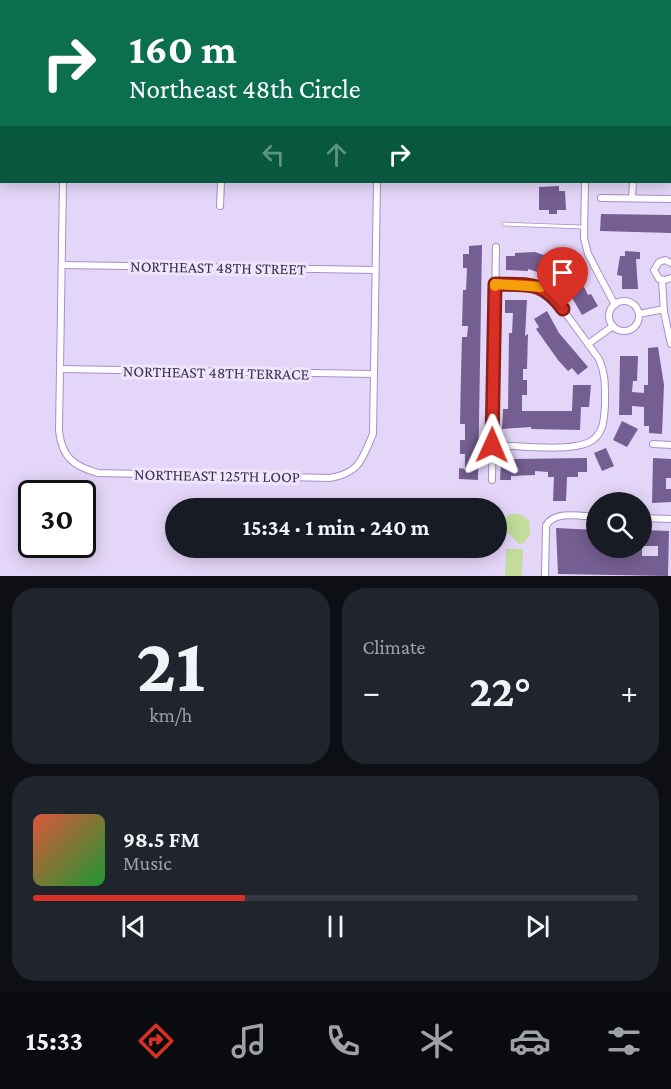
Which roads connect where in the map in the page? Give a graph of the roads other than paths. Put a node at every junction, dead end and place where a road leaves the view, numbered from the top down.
1 (63, 183) edge
2 (221, 183) edge
3 (377, 183) edge
4 (585, 183) edge
5 (633, 183) edge
6 (601, 198) dead end
7 (632, 198) junction
8 (671, 199) edge
9 (220, 206) dead end
10 (504, 224) dead end
11 (584, 227) junction
12 (496, 247) dead end
13 (671, 263) edge
14 (62, 265) junction
15 (375, 270) junction
16 (671, 278) edge
17 (662, 280) junction
18 (495, 284) junction
19 (615, 305) junction
20 (664, 309) junction
21 (639, 314) junction
22 (613, 326) junction
23 (588, 344) junction
24 (671, 344) edge
25 (60, 369) junction
26 (373, 374) junction
27 (653, 444) dead end
28 (492, 445) junction
29 (671, 445) edge
30 (492, 480) dead end
31 (586, 517) edge
32 (652, 518) edge
33 (671, 519) edge
34 (545, 576) edge

1 - 14 street, NORTHEAST 125TH LOOP
2 - 9 street
3 - 15 street, NORTHEAST 125TH LOOP
4 - 11 street
5 - 7 street
6 - 7 street
7 - 8 street
10 - 11 lane
11 - 19 street
12 - 18 street
13 - 17 street
14 - 15 street, NORTHEAST 48TH STREET
14 - 25 street, NORTHEAST 125TH LOOP
15 - 26 street, NORTHEAST 125TH LOOP
16 - 17 street
17 - 20 street
18 - 23 street
18 - 28 street
19 - 21 street
19 - 22 street
20 - 21 street
20 - 24 street
21 - 22 street
22 - 23 street
23 - 28 street
25 - 26 street, NORTHEAST 48TH TERRACE
25 - 26 street, NORTHEAST 125TH LOOP
27 - 29 street
28 - 30 street
31 - 34 street
32 - 33 street

